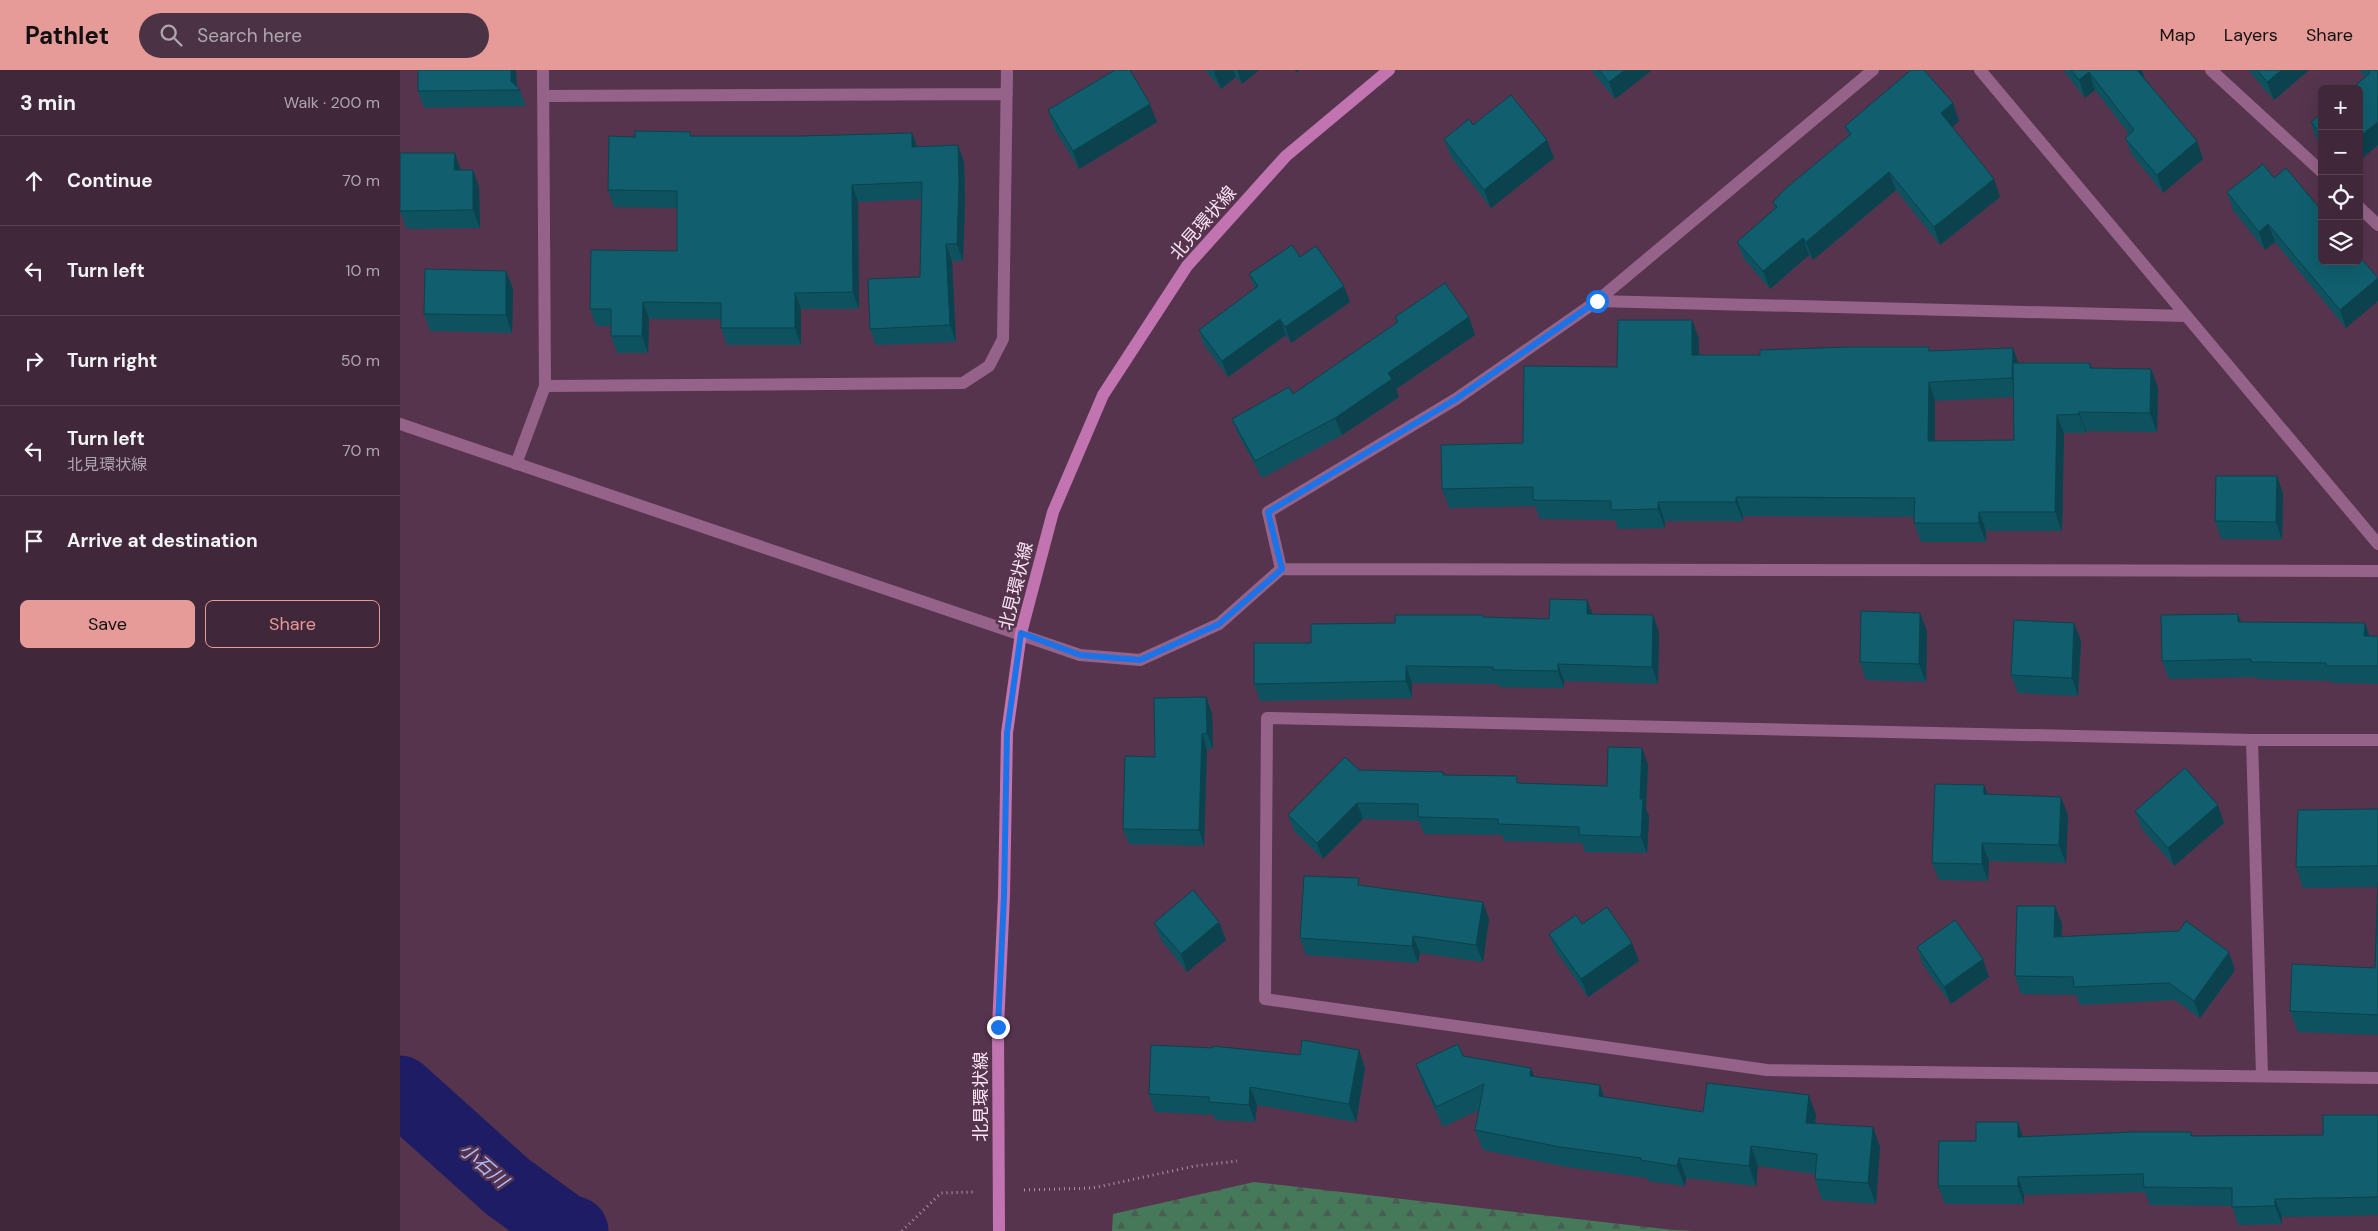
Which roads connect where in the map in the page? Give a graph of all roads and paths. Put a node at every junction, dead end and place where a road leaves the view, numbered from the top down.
1 (543, 70) edge
2 (1007, 70) edge
3 (1389, 70) edge
4 (1873, 70) edge
5 (1980, 70) edge
6 (2211, 70) edge
7 (1007, 94) junction
8 (543, 96) junction
9 (2318, 168) edge
10 (2363, 211) edge
11 (2378, 224) edge
12 (1597, 301) junction
13 (2186, 316) junction
14 (545, 386) junction
15 (400, 424) edge
16 (516, 464) junction
17 (2378, 544) edge
18 (1282, 569) junction
19 (2378, 571) edge
20 (1021, 633) junction
21 (2252, 740) junction
22 (2378, 740) edge
23 (2262, 1075) junction
24 (2378, 1078) edge
25 (1237, 1161) dead end
26 (1017, 1190) dead end
27 (979, 1192) dead end
28 (902, 1231) edge
29 (1000, 1231) edge

1 - 8 street
2 - 7 street
3 - 20 main road, 北見環状線
4 - 12 street
5 - 13 street
6 - 9 street
7 - 8 street
7 - 14 street
8 - 14 street
10 - 11 street
12 - 13 street
12 - 18 street
13 - 17 street
14 - 16 street
15 - 16 street
16 - 20 street
18 - 19 street
18 - 20 street
20 - 29 main road, 北見環状線, bridge
21 - 22 street
21 - 23 street
21 - 23 street
23 - 24 street
25 - 26 path
27 - 28 path

